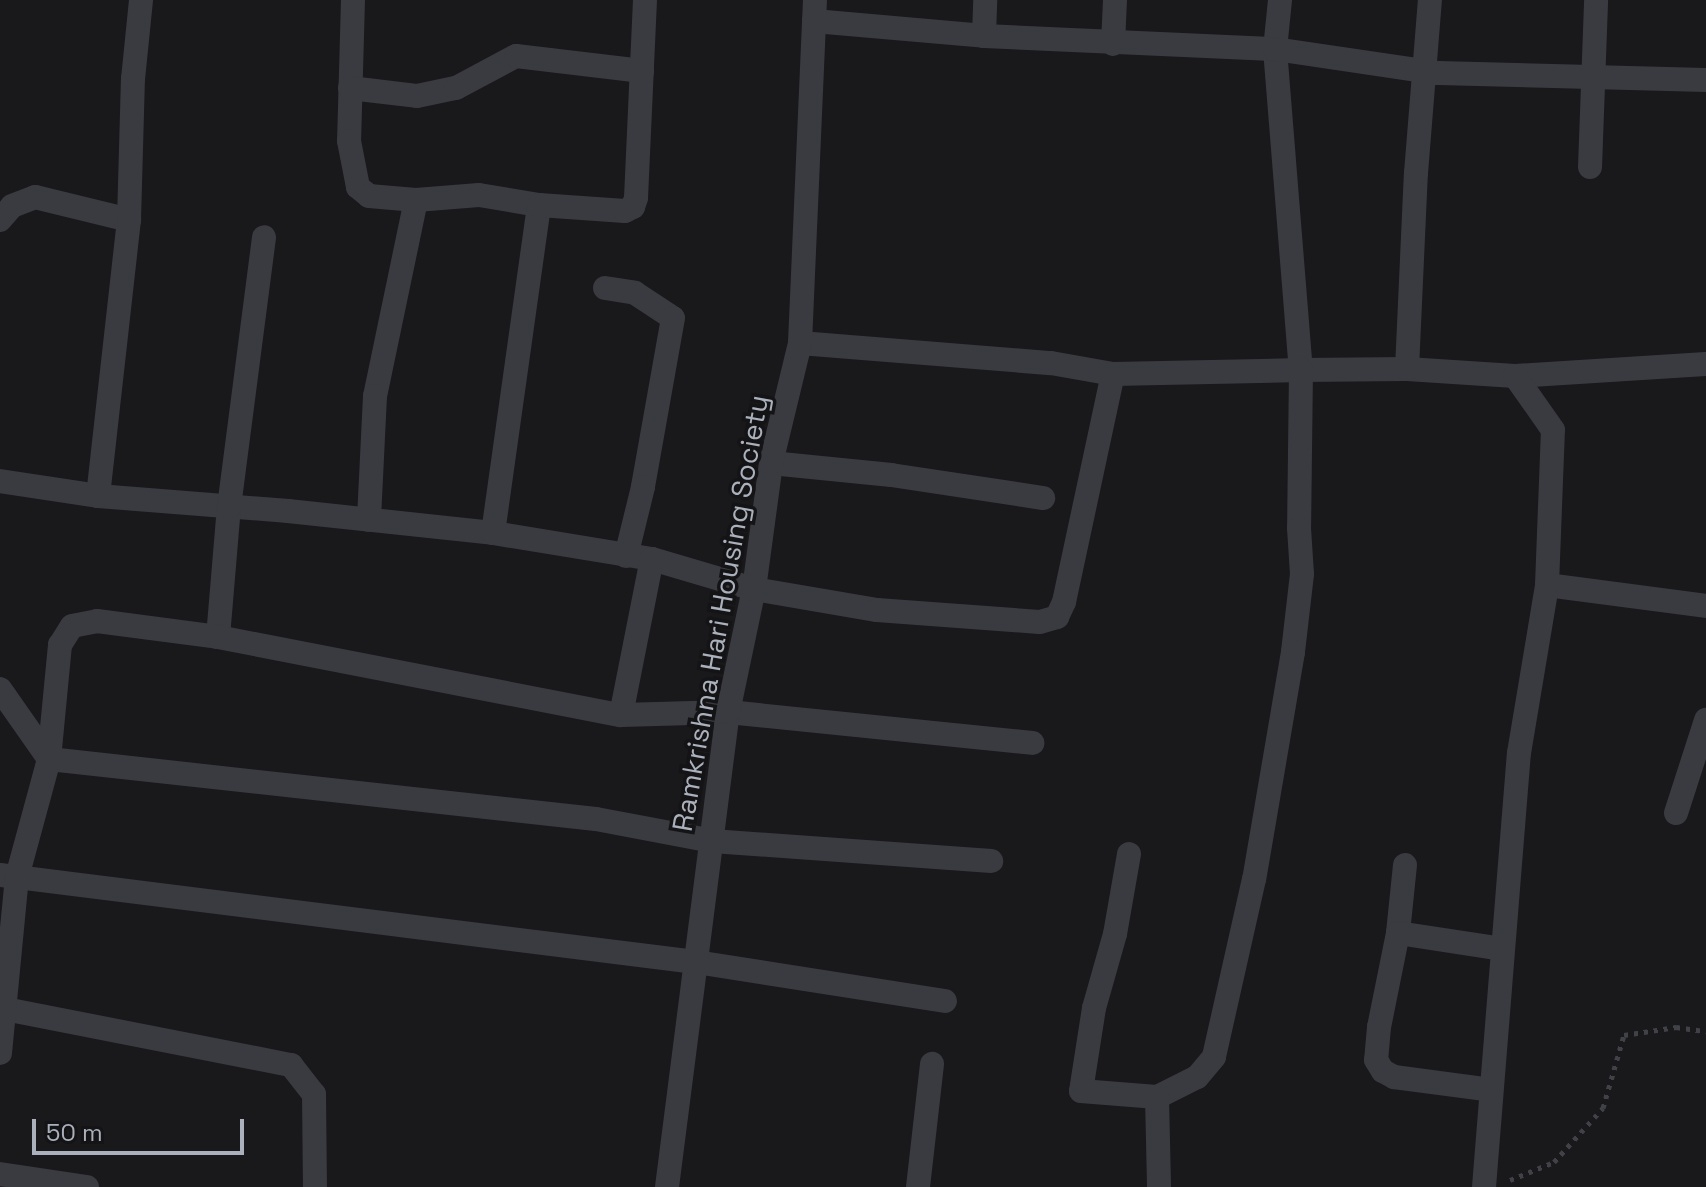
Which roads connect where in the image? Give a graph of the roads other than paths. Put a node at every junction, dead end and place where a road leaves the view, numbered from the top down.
1 (141, 0) edge
2 (353, 0) edge
3 (645, 0) edge
4 (985, 0) edge
5 (1115, 0) edge
6 (1280, 0) edge
7 (1430, 0) edge
8 (1596, 0) edge
9 (815, 10) edge
10 (984, 36) junction
11 (1113, 44) junction
12 (1275, 49) junction
13 (642, 71) junction
14 (1424, 71) junction
15 (1594, 78) junction
16 (1706, 80) edge
17 (350, 88) junction
18 (1590, 167) dead end
19 (416, 200) junction
20 (539, 205) junction
21 (0, 220) edge
22 (129, 220) junction
23 (264, 237) dead end
24 (605, 288) dead end
25 (800, 343) junction
26 (1706, 364) edge
27 (1407, 369) junction
28 (1301, 370) junction
29 (1113, 374) junction
30 (1515, 376) junction
31 (771, 463) junction
32 (0, 481) edge
33 (98, 496) junction
34 (1043, 498) dead end
35 (229, 507) junction
36 (369, 520) junction
37 (493, 533) junction
38 (626, 556) junction
39 (652, 559) junction
40 (1547, 585) junction
41 (754, 589) junction
42 (1706, 606) edge
43 (218, 637) junction
44 (0, 689) edge
45 (728, 712) junction
46 (621, 715) junction
47 (1706, 720) edge
48 (1032, 743) dead end
49 (49, 759) junction
50 (1676, 813) dead end
51 (712, 841) junction
52 (1129, 854) dead end
53 (991, 861) dead end
54 (1405, 865) dead end
55 (8, 876) edge
56 (1398, 933) junction
57 (1502, 949) junction
58 (696, 962) junction
59 (945, 1001) dead end
60 (2, 1008) edge
61 (0, 1053) edge
62 (932, 1064) dead end
63 (1491, 1090) junction
64 (1157, 1097) junction
65 (0, 1174) edge
66 (87, 1187) edge
67 (315, 1187) edge
68 (667, 1187) edge
69 (918, 1187) edge
70 (1159, 1187) edge
71 (1484, 1187) edge

1 - 22 street
2 - 17 street
3 - 13 street
4 - 10 street
5 - 11 street
6 - 12 street
7 - 14 street
8 - 15 street
9 - 10 street
9 - 25 street, Ramkrishna Hari Housing Society
10 - 11 street
11 - 12 street
12 - 14 street
12 - 28 street
13 - 17 street
13 - 20 street
14 - 15 street
14 - 27 street
15 - 16 street
15 - 18 street
17 - 19 street
19 - 20 street
19 - 36 street
20 - 37 street
21 - 22 street
22 - 33 street
23 - 35 street
24 - 38 street
25 - 29 street
25 - 31 street, Ramkrishna Hari Housing Society
26 - 30 street
27 - 28 street
27 - 30 street
28 - 29 street
28 - 64 street
29 - 41 street
30 - 40 street
31 - 34 street
31 - 41 street, Ramkrishna Hari Housing Society
32 - 33 street
33 - 35 street
35 - 36 street
35 - 43 street
36 - 37 street
37 - 38 street
38 - 39 street
39 - 41 street
39 - 46 street
40 - 42 street
40 - 57 street
41 - 45 street, Ramkrishna Hari Housing Society
43 - 46 street
43 - 49 street
44 - 49 street
45 - 46 street
45 - 48 street
45 - 51 street, Ramkrishna Hari Housing Society
47 - 50 street
49 - 51 street
49 - 55 street
51 - 53 street
51 - 58 street, Ramkrishna Hari Housing Society
52 - 64 street
54 - 56 street
55 - 58 street
55 - 60 street
56 - 57 street
56 - 63 street
57 - 63 street
58 - 59 street
58 - 68 street, Ramkrishna Hari Housing Society
60 - 61 street
60 - 67 street
62 - 69 street
63 - 71 street
64 - 70 street
65 - 66 street

